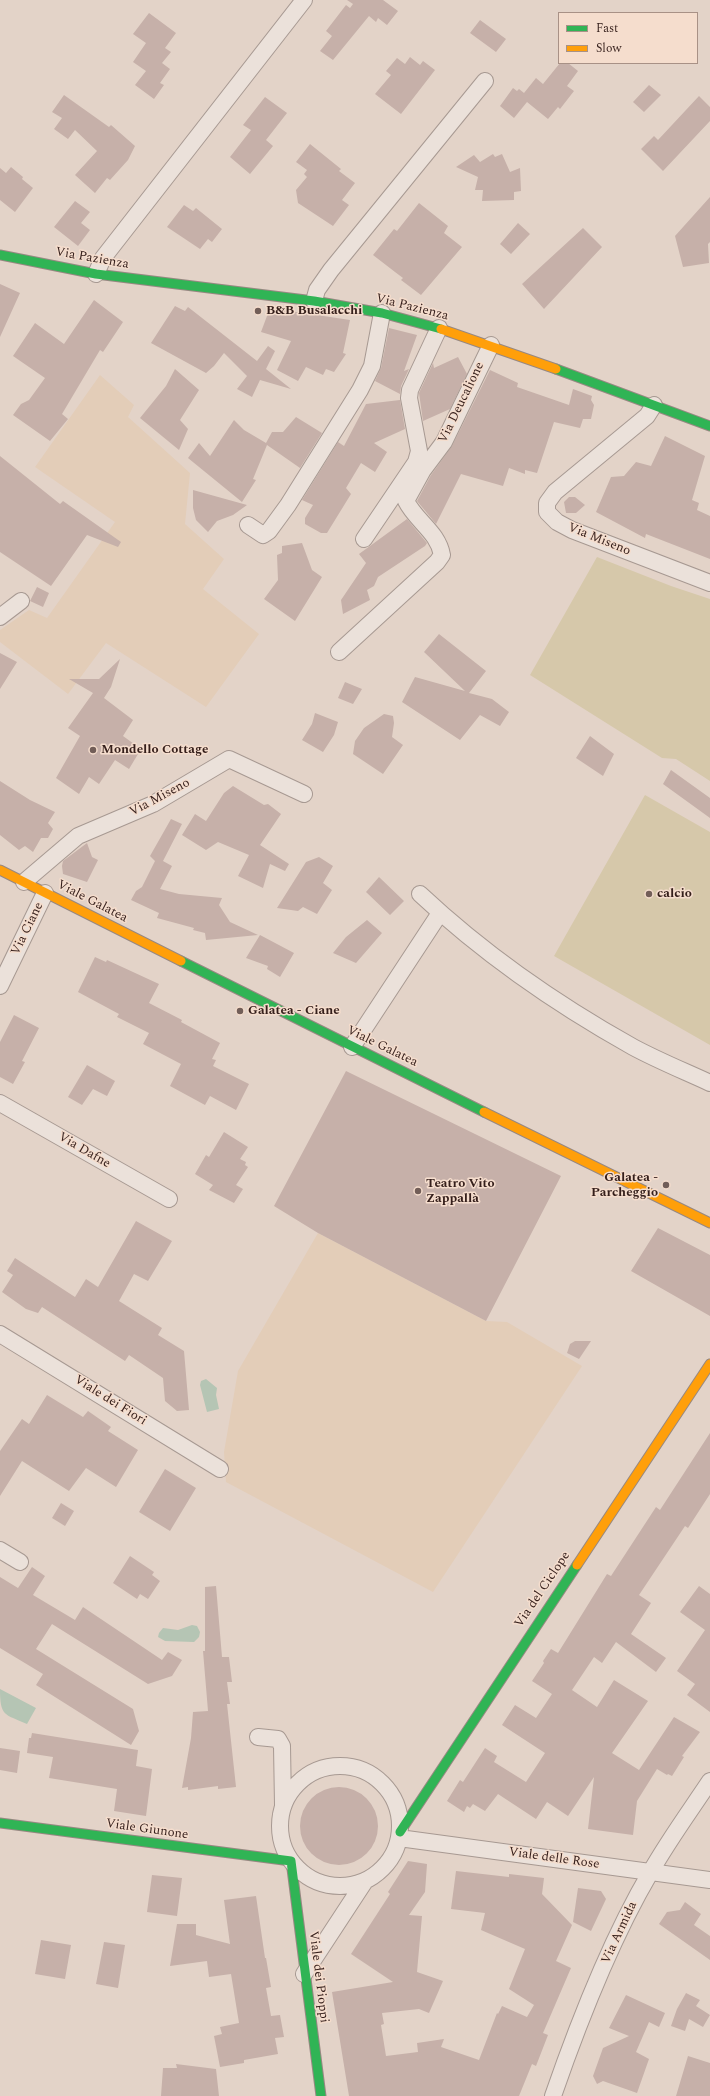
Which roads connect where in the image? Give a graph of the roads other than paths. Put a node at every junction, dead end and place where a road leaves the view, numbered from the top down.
1 (304, 0) edge
2 (484, 81) dead end
3 (0, 255) edge
4 (96, 274) junction
5 (314, 301) junction
6 (382, 313) junction
7 (438, 328) junction
8 (491, 345) junction
9 (654, 404) junction
10 (710, 426) edge
11 (248, 525) dead end
12 (364, 539) dead end
13 (710, 583) edge
14 (21, 601) dead end
15 (0, 617) edge
16 (339, 652) dead end
17 (304, 794) dead end
18 (0, 870) edge
19 (24, 882) junction
20 (45, 893) junction
21 (420, 894) dead end
22 (440, 913) junction
23 (0, 986) edge
24 (352, 1047) junction
25 (710, 1083) edge
26 (0, 1103) edge
27 (169, 1200) dead end
28 (710, 1224) edge
29 (0, 1334) edge
30 (710, 1364) edge
31 (220, 1469) dead end
32 (0, 1550) edge
33 (20, 1562) dead end
34 (258, 1737) dead end
35 (710, 1781) edge
36 (283, 1805) junction
37 (0, 1823) edge
38 (399, 1835) junction
39 (291, 1861) junction
40 (650, 1872) junction
41 (710, 1880) edge
42 (365, 1881) junction
43 (304, 1974) junction
44 (321, 2096) edge
45 (553, 2096) edge

1 - 4 street
2 - 5 street
3 - 4 street, Via Pazienza
4 - 5 street, Via Pazienza
5 - 6 street, Via Pazienza
6 - 7 street, Via Pazienza
6 - 11 street
7 - 8 street, Via Pazienza
7 - 12 street
8 - 9 street, Via Pazienza
8 - 16 street, Via Deucalione
9 - 10 street, Via Pazienza
9 - 13 street, Via Miseno
14 - 15 street
17 - 19 street, Via Miseno
18 - 19 street, Viale Galatea
19 - 20 street, Viale Galatea
20 - 23 street, Via Ciane
20 - 24 street, Viale Galatea
21 - 22 street
22 - 24 street
22 - 25 street
24 - 28 street, Viale Galatea
26 - 27 street, Via Dafne
29 - 31 street, Viale dei Fiori
30 - 38 street, Via del Ciclope
32 - 33 street
34 - 36 street
35 - 40 street, Via Armida
36 - 38 street
36 - 39 street
37 - 39 street, Viale Giunone
38 - 40 street, Viale delle Rose
38 - 42 street
39 - 42 street
39 - 43 street, Viale dei Pioppi
40 - 41 street, Viale delle Rose
40 - 45 street, Via Armida
42 - 43 street
43 - 44 street, Viale dei Pioppi

